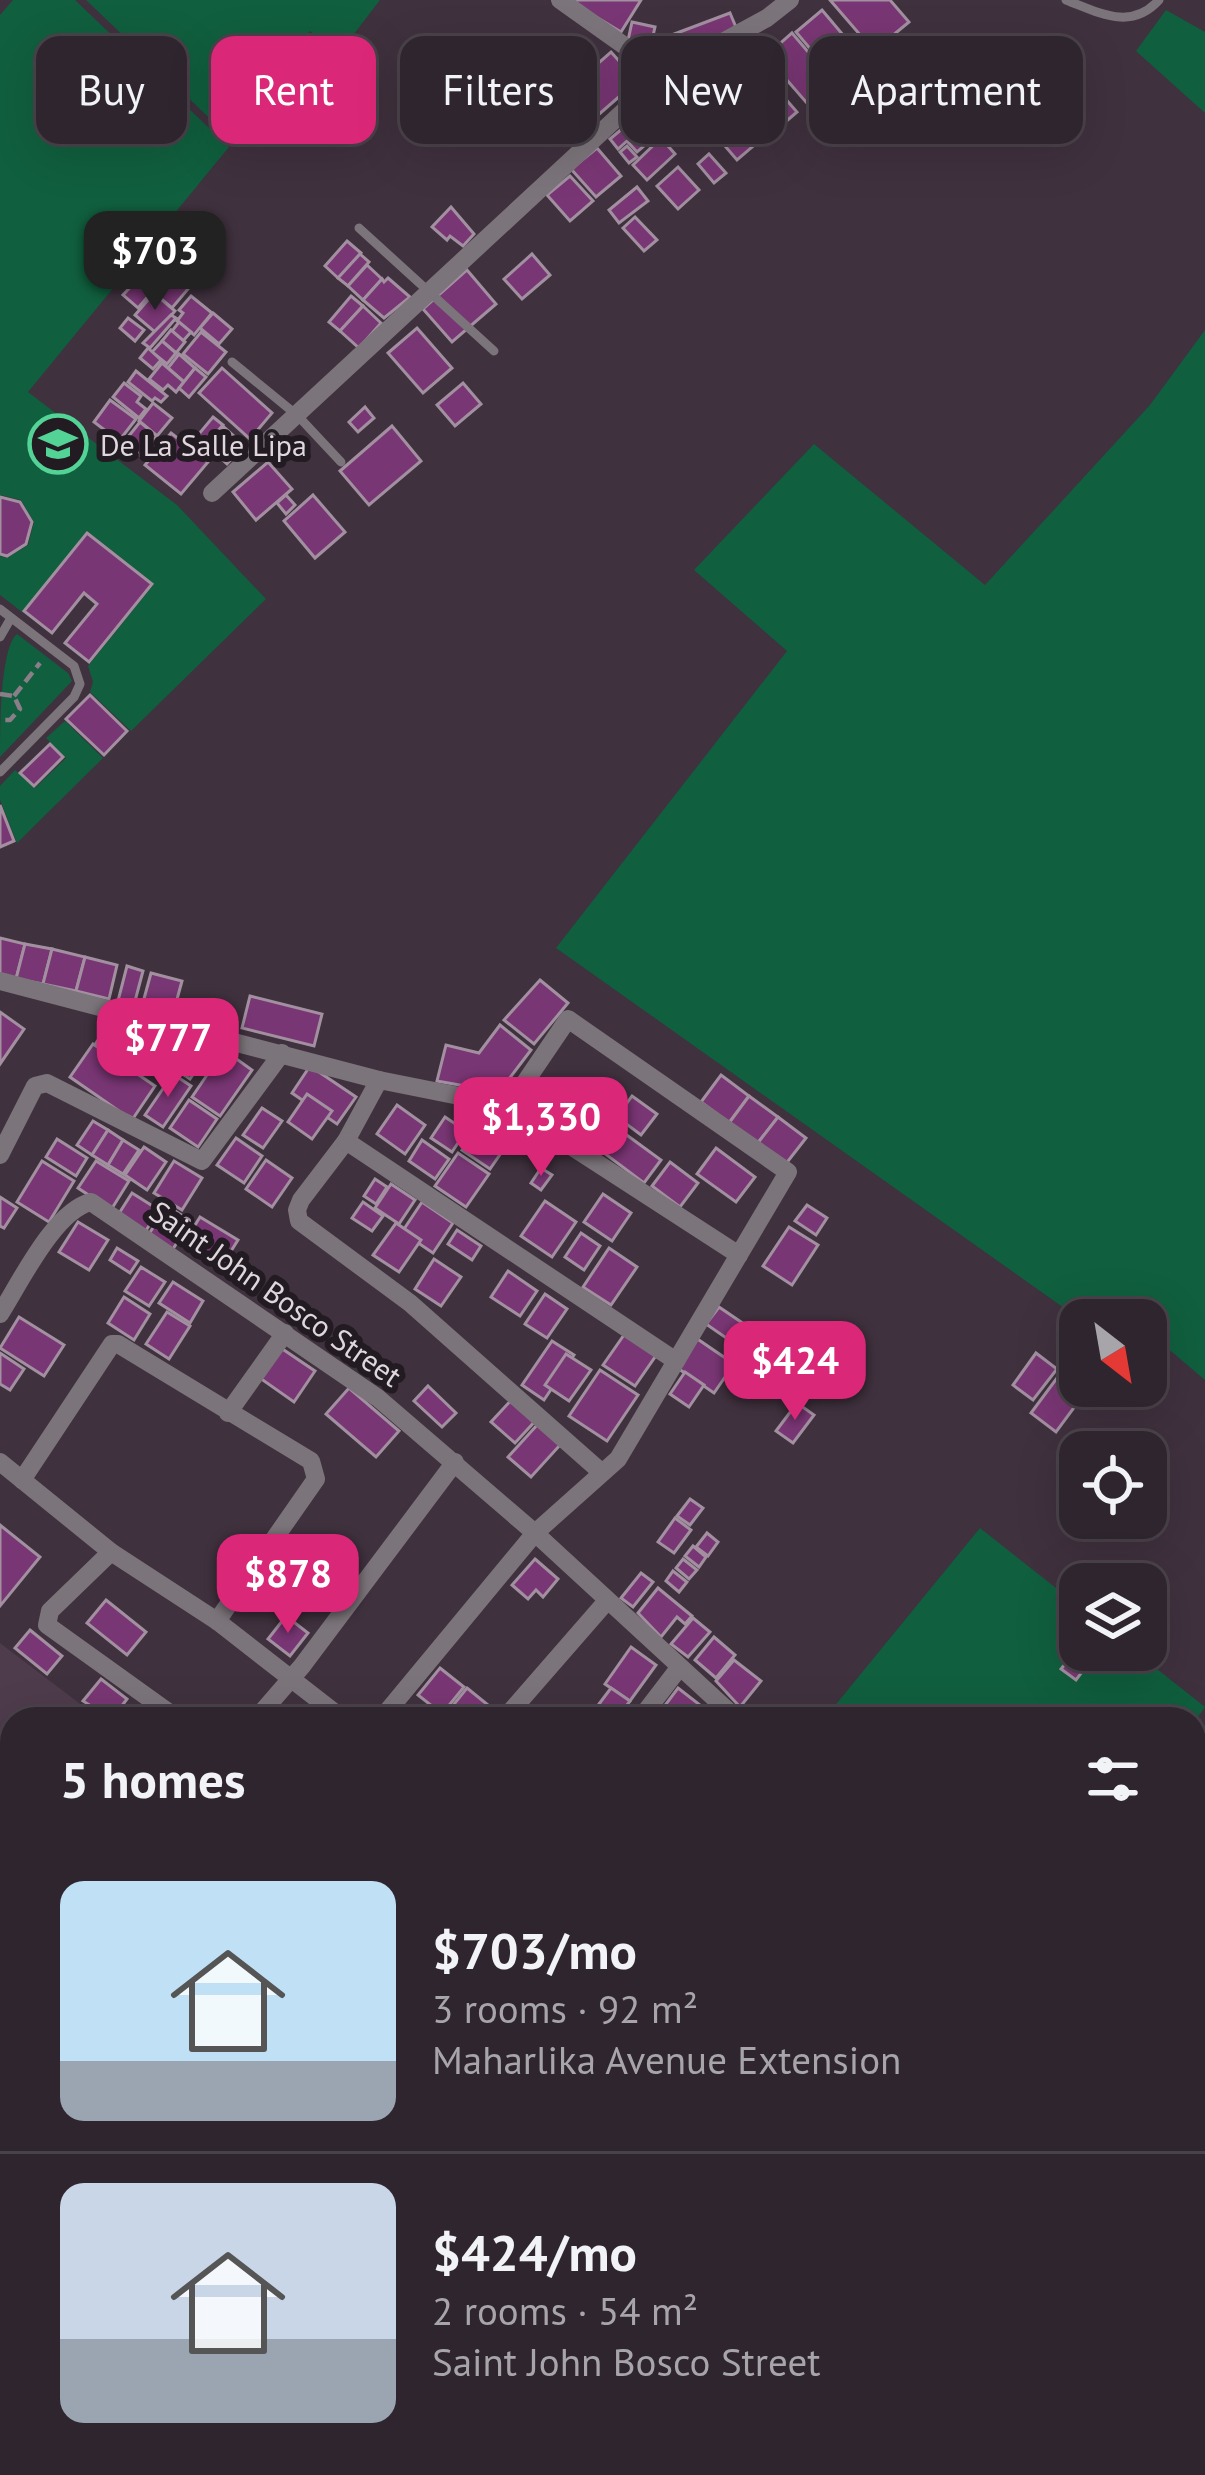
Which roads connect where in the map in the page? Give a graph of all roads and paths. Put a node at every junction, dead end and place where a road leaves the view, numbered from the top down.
1 (560, 0) edge
2 (790, 0) edge
3 (1066, 0) edge
4 (1159, 0) edge
5 (734, 36) edge
6 (621, 43) edge
7 (621, 113) edge
8 (359, 228) dead end
9 (428, 288) junction
10 (494, 351) dead end
11 (232, 362) dead end
12 (298, 416) junction
13 (341, 462) dead end
14 (212, 493) dead end
15 (0, 609) edge
16 (11, 618) junction
17 (0, 637) edge
18 (51, 649) junction
19 (0, 694) edge
20 (14, 695) junction
21 (0, 720) edge
22 (0, 772) edge
23 (0, 981) edge
24 (282, 1053) junction
25 (379, 1080) junction
26 (509, 1106) junction
27 (346, 1141) junction
28 (1, 1151) edge
29 (739, 1255) junction
30 (0, 1314) edge
31 (285, 1333) junction
32 (676, 1361) junction
33 (228, 1413) junction
34 (0, 1462) edge
35 (455, 1462) junction
36 (600, 1471) junction
37 (22, 1480) junction
38 (535, 1533) junction
39 (111, 1552) junction
40 (606, 1602) junction
41 (217, 1621) junction
42 (679, 1668) junction
43 (290, 1678) junction
44 (161, 1707) edge
45 (266, 1707) edge
46 (327, 1707) edge
47 (391, 1707) edge
48 (514, 1707) edge
49 (649, 1707) edge
50 (723, 1707) edge

1 - 6 street
2 - 5 street
3 - 4 lane
7 - 9 street
8 - 9 lane
9 - 10 lane
9 - 12 street
11 - 12 lane
12 - 13 lane
12 - 14 street
15 - 16 lane
16 - 17 lane
16 - 18 lane
18 - 20 path
18 - 22 lane
19 - 20 path
20 - 21 path
23 - 24 street
24 - 25 street
24 - 28 street
25 - 26 street
25 - 27 street
26 - 29 street
26 - 29 street
27 - 32 street
27 - 36 street
29 - 32 street
30 - 31 street, Saint John Bosco Street
31 - 33 street
31 - 35 street, Saint John Bosco Street
32 - 36 street
33 - 37 street
33 - 41 street
34 - 37 street
35 - 38 street, Saint John Bosco Street
35 - 43 street
36 - 38 street
37 - 39 street
38 - 40 street, Saint John Bosco Street
38 - 47 street
39 - 41 street
39 - 44 street
40 - 42 street, Saint John Bosco Street
40 - 48 street
41 - 43 street
42 - 49 street
42 - 50 street, Saint John Bosco Street
43 - 45 street
43 - 46 street

